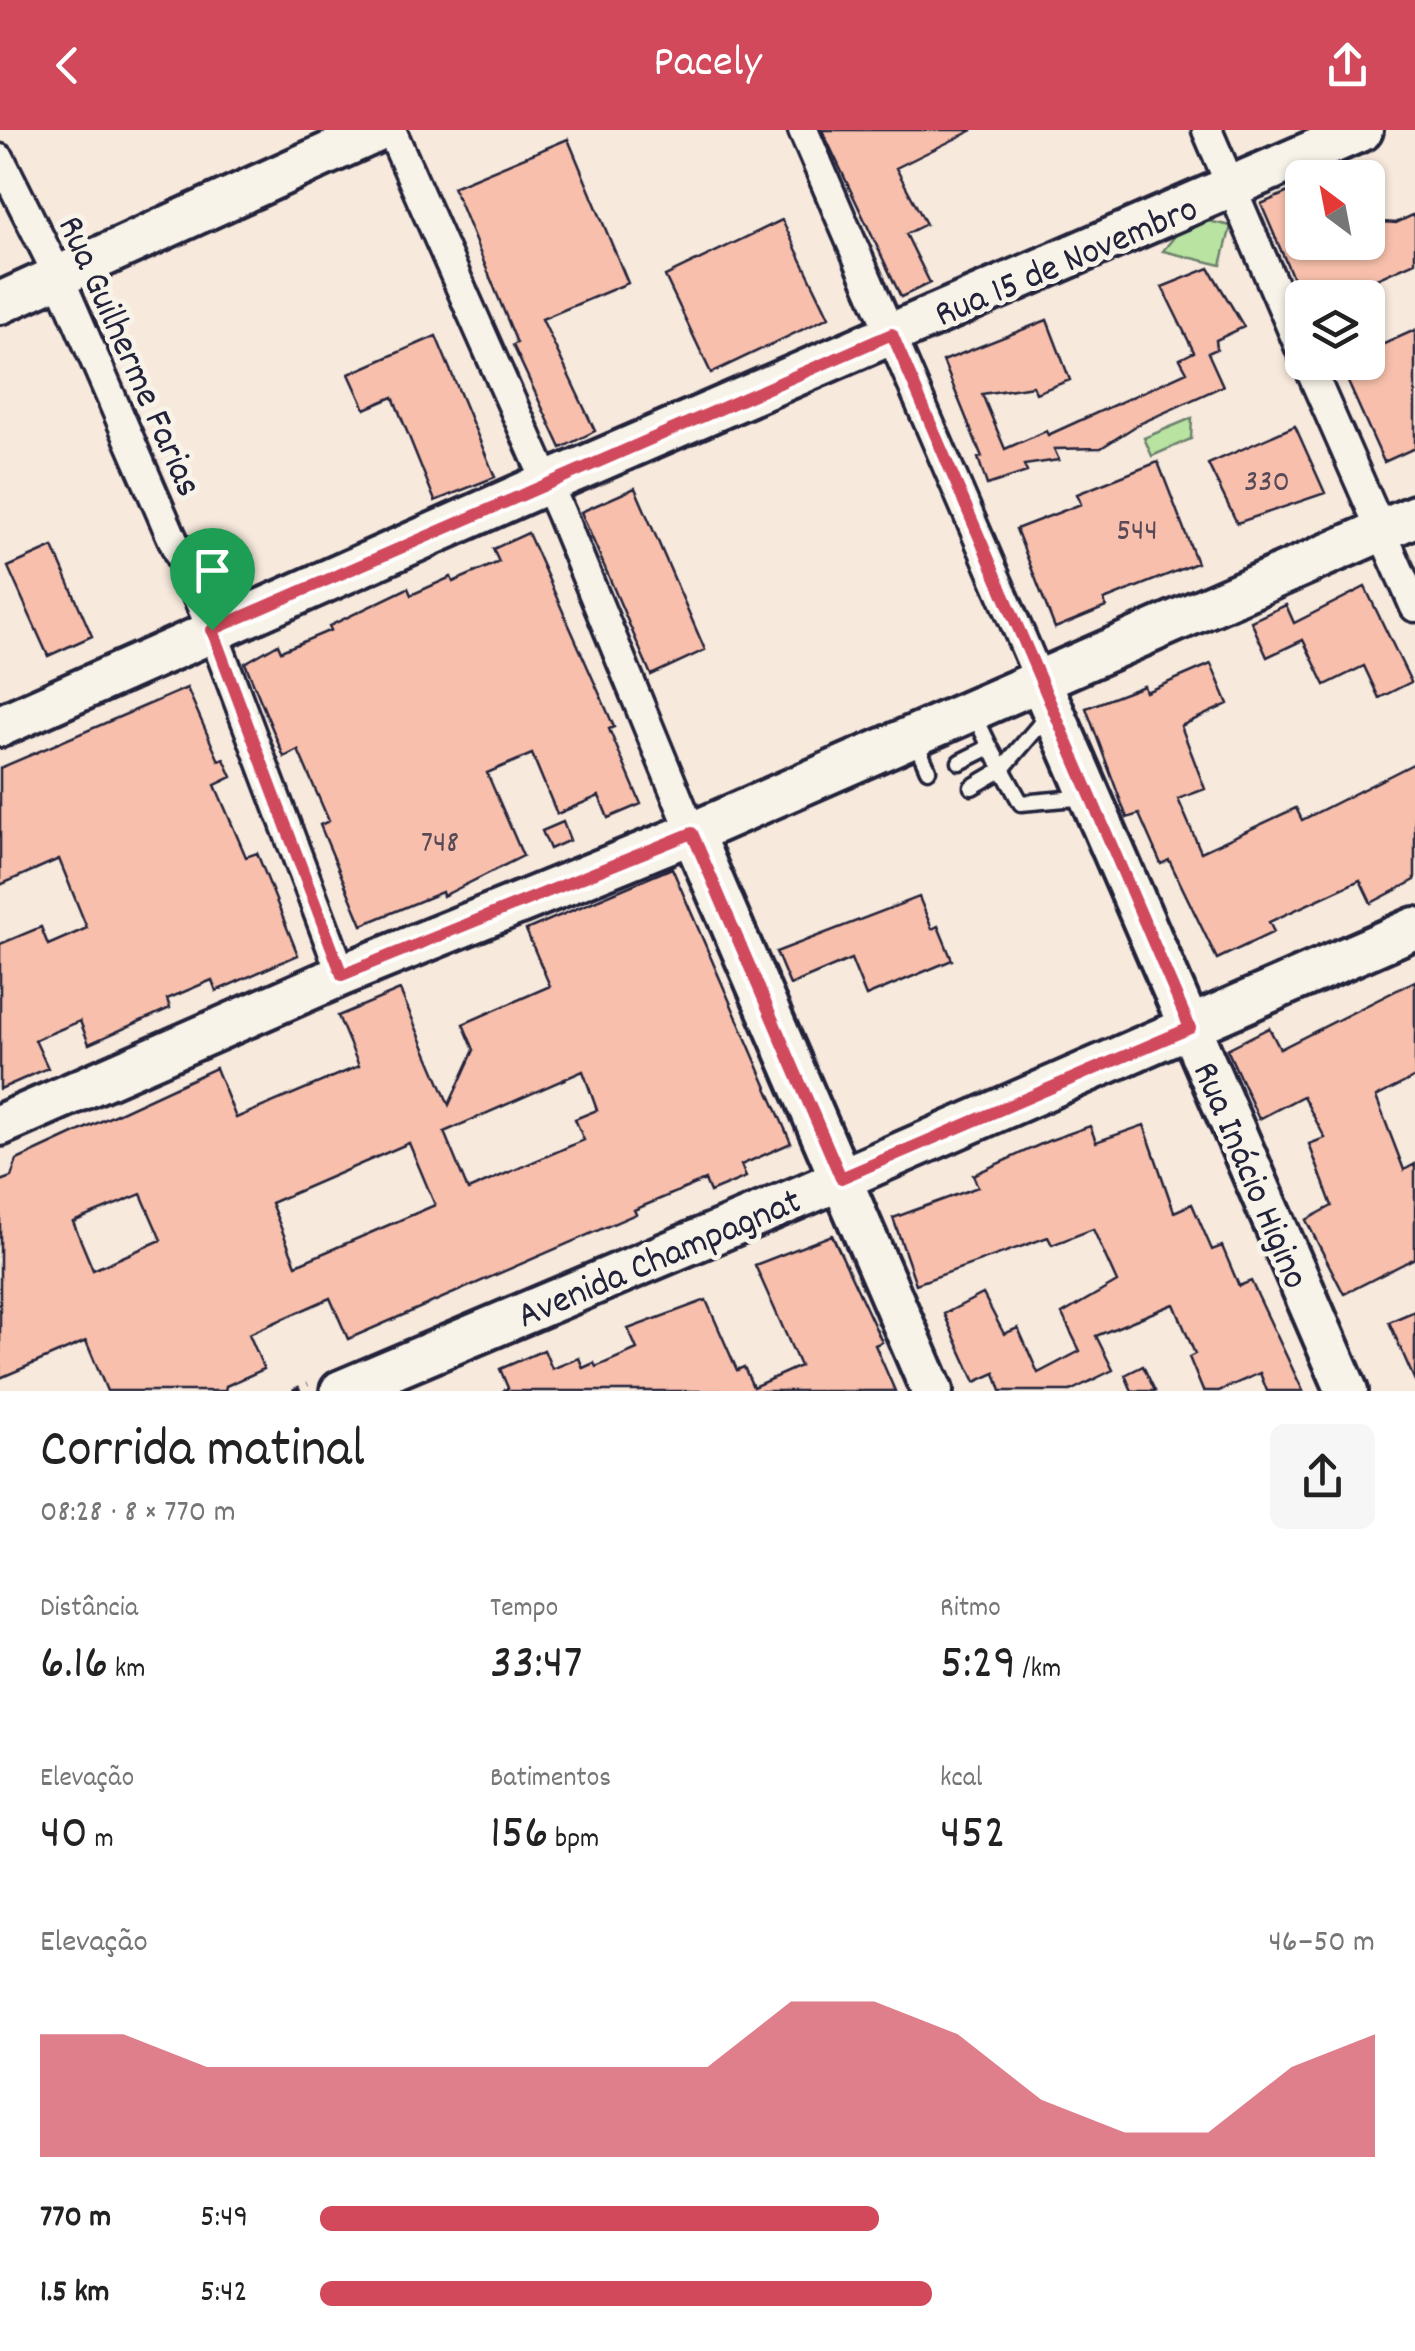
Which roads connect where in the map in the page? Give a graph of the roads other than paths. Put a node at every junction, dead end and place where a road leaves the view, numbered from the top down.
1 (380, 130) edge
2 (391, 130) edge
3 (803, 130) edge
4 (1206, 130) edge
5 (1362, 130) edge
6 (0, 159) edge
7 (1231, 187) junction
8 (59, 278) junction
9 (0, 303) edge
10 (1285, 312) edge
11 (892, 334) junction
12 (1317, 380) edge
13 (547, 483) junction
14 (1398, 523) edge
15 (1415, 607) edge
16 (212, 630) junction
17 (1046, 696) junction
18 (0, 726) edge
19 (981, 729) junction
20 (960, 762) dead end
21 (1001, 770) junction
22 (972, 787) dead end
23 (1092, 796) junction
24 (692, 833) junction
25 (1415, 928) edge
26 (342, 975) junction
27 (1190, 1028) junction
28 (0, 1125) edge
29 (841, 1178) junction
30 (341, 1391) edge
31 (932, 1391) edge
32 (1347, 1391) edge

1 - 8 main road
2 - 13 street
3 - 11 street, Rua Inácio Higino
4 - 7 street
5 - 7 main road, Rua 15 de Novembro
6 - 8 street, Rua Guilherme Farias
7 - 10 street
7 - 11 main road, Rua 15 de Novembro
8 - 9 main road
8 - 16 street, Rua Guilherme Farias
11 - 13 main road, Rua 15 de Novembro
11 - 17 street, Rua Inácio Higino
12 - 14 street
13 - 16 main road, Rua 15 de Novembro
13 - 24 street
14 - 15 street
14 - 17 main road
16 - 18 main road, Rua 15 de Novembro
16 - 26 street, Rua Guilherme Farias
17 - 19 main road
17 - 21 lane
17 - 23 main road, Rua Inácio Higino
19 - 20 lane
19 - 21 lane
19 - 24 main road
21 - 22 lane
21 - 23 lane
23 - 27 main road, Rua Inácio Higino
24 - 26 main road
24 - 29 main road
25 - 27 main road, Avenida Champagnat
26 - 28 main road
27 - 29 main road, Avenida Champagnat
27 - 32 main road, Rua Inácio Higino
29 - 30 main road, Avenida Champagnat
29 - 31 main road

